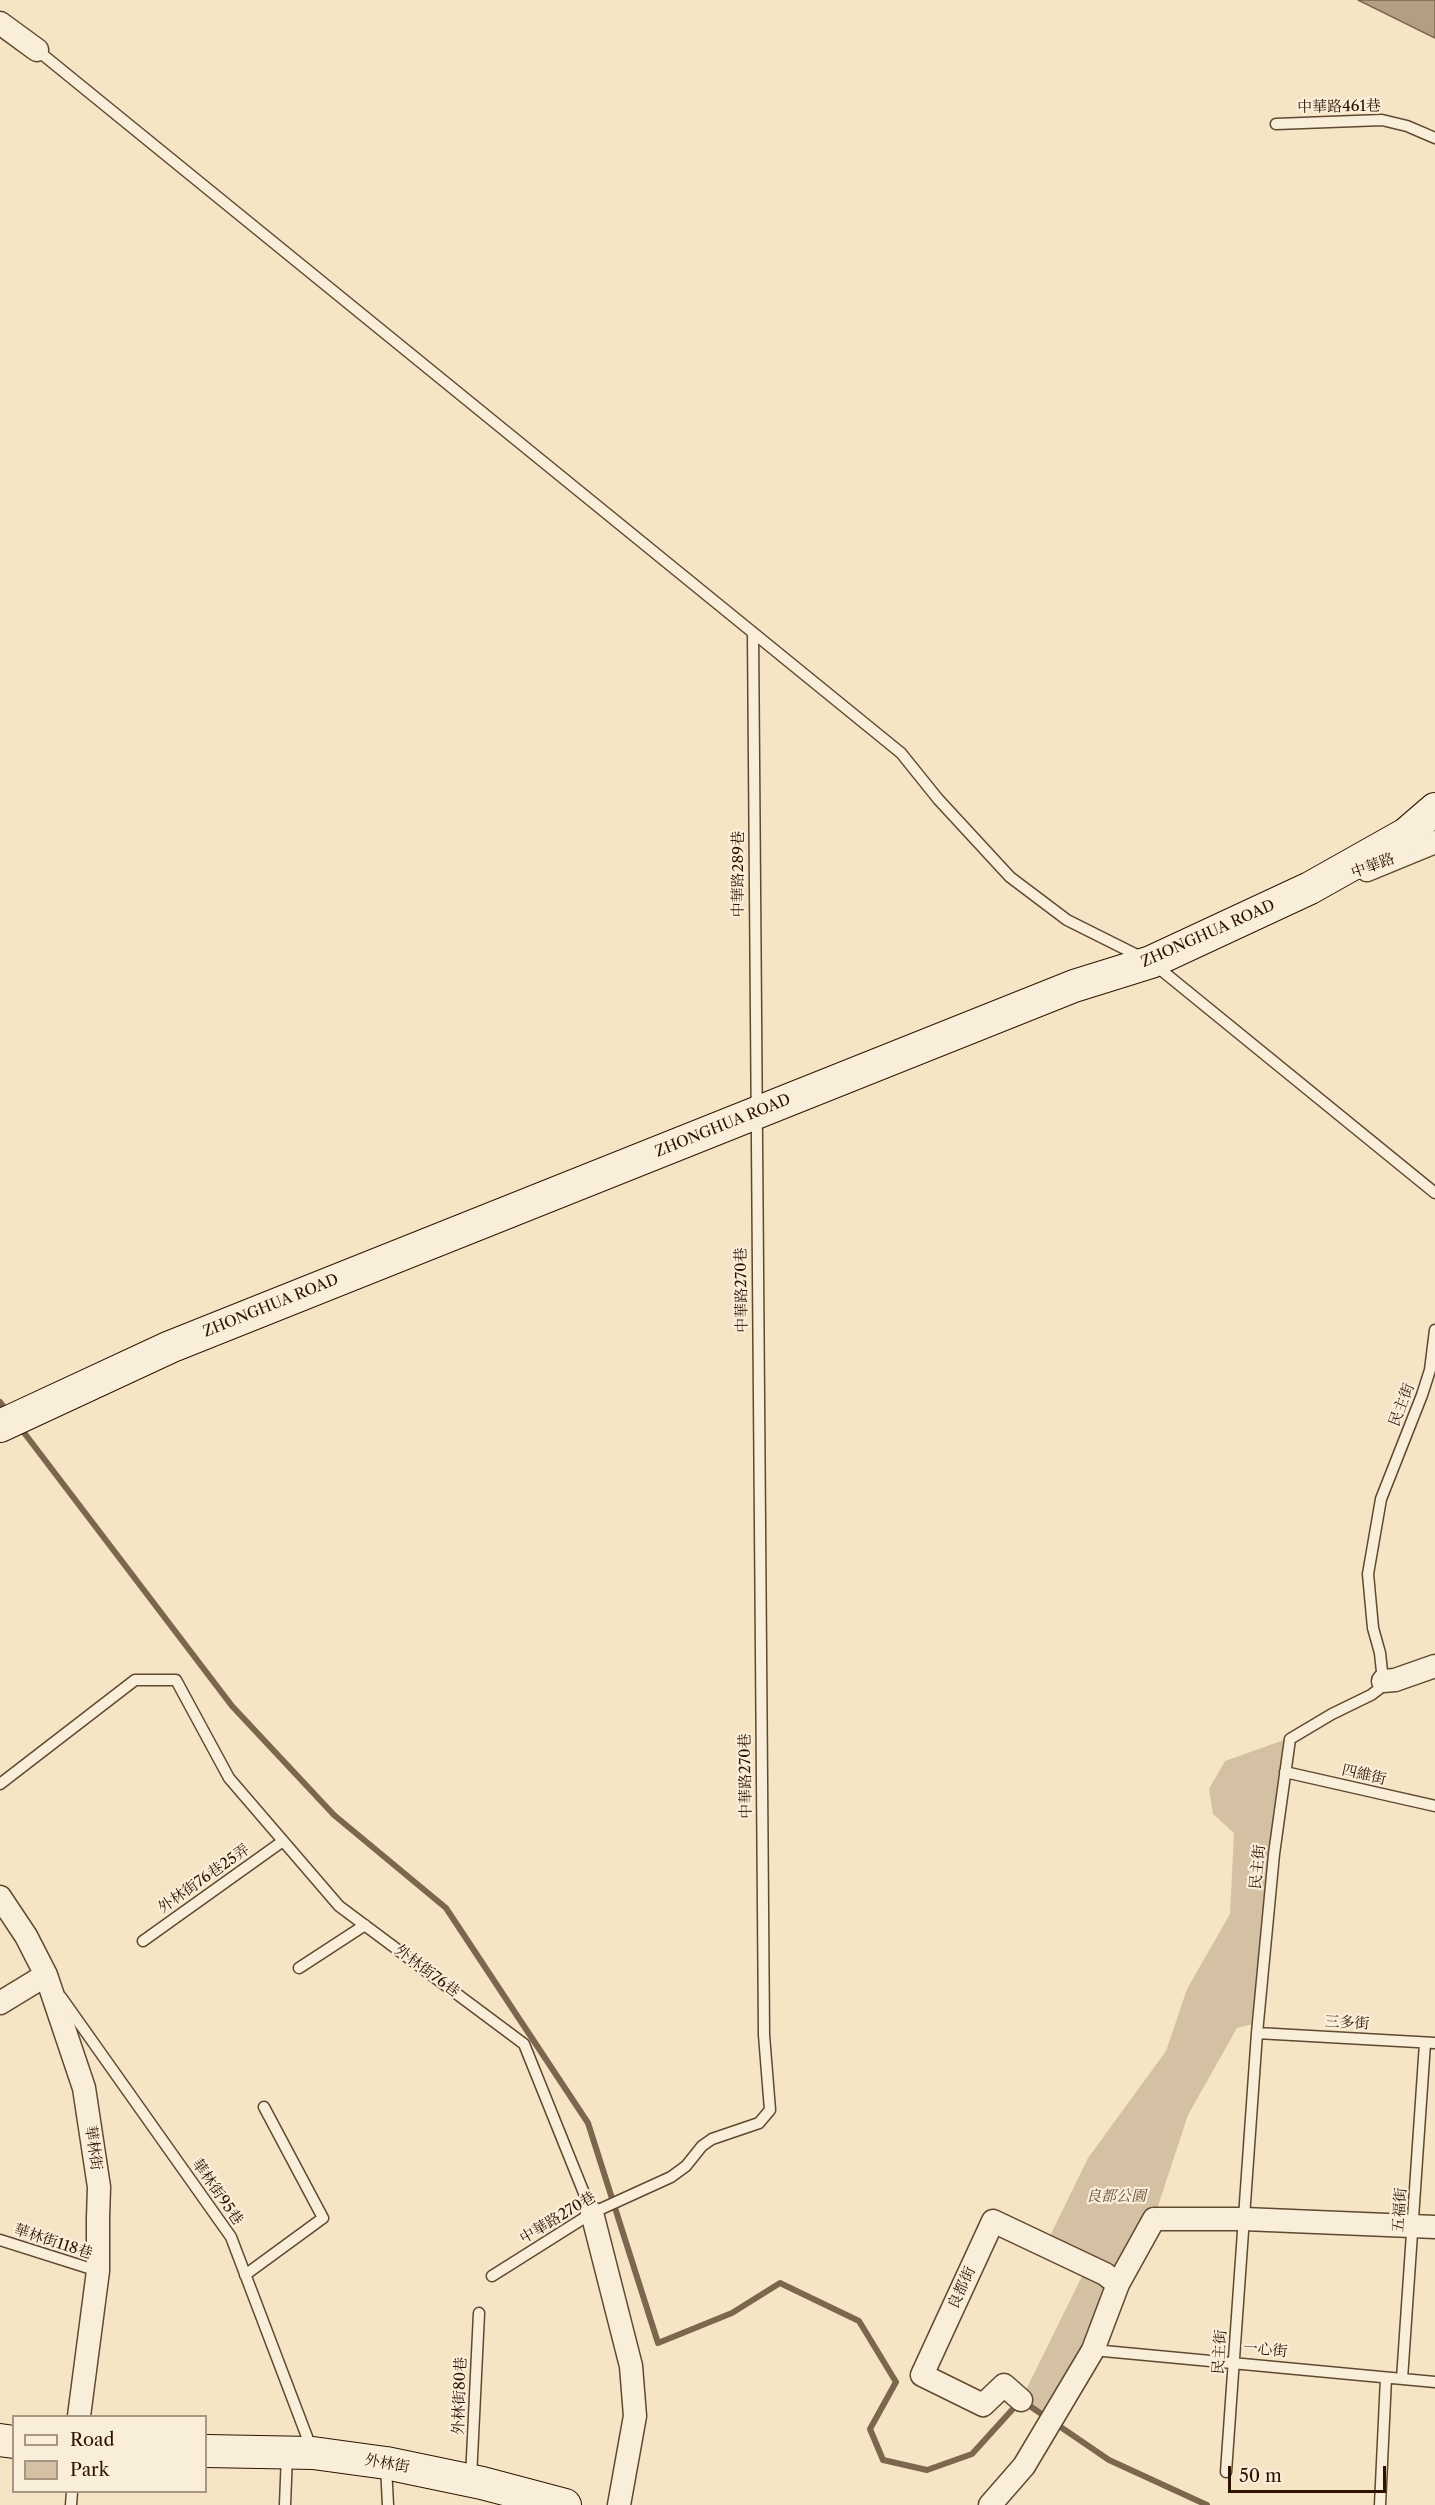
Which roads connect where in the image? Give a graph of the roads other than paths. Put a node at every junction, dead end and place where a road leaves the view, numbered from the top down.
1 (0, 23) edge
2 (37, 50) joint
3 (1276, 124) dead end
4 (1435, 138) edge
5 (753, 633) junction
6 (1435, 809) edge
7 (1435, 842) edge
8 (1310, 888) junction
9 (1151, 962) junction
10 (755, 1114) junction
11 (1435, 1193) edge
12 (1435, 1330) edge
13 (0, 1426) edge
14 (1435, 1666) edge
15 (1383, 1681) junction
16 (1286, 1772) junction
17 (0, 1784) edge
18 (1435, 1806) edge
19 (283, 1841) junction
20 (0, 1898) edge
21 (364, 1925) junction
22 (143, 1941) dead end
23 (299, 1968) dead end
24 (46, 1975) junction
25 (0, 2003) edge
26 (1257, 2033) junction
27 (1430, 2043) edge
28 (264, 2107) dead end
29 (592, 2213) junction
30 (1244, 2219) junction
31 (1424, 2227) edge
32 (0, 2240) edge
33 (98, 2271) junction
34 (245, 2275) junction
35 (492, 2276) dead end
36 (1118, 2284) junction
37 (479, 2313) dead end
38 (1093, 2350) junction
39 (1235, 2362) junction
40 (1386, 2378) junction
41 (1402, 2379) junction
42 (1435, 2382) edge
43 (1021, 2400) dead end
44 (79, 2415) edge
45 (207, 2451) edge
46 (300, 2452) junction
47 (386, 2463) junction
48 (1226, 2472) dead end
49 (471, 2481) junction
50 (523, 2500) edge
51 (285, 2505) edge
52 (388, 2505) edge
53 (565, 2505) edge
54 (620, 2505) edge
55 (990, 2505) edge
56 (1380, 2505) edge

1 - 2 street
2 - 5 lane
3 - 4 lane, 中華路461巷
5 - 9 lane
5 - 10 lane, 中華路289巷
6 - 8 main road, ZHONGHUA ROAD
7 - 8 street, 中華路
8 - 9 main road, ZHONGHUA ROAD
9 - 10 main road, ZHONGHUA ROAD
9 - 11 lane
10 - 13 main road, ZHONGHUA ROAD
10 - 29 lane, 中華路270巷
12 - 15 lane, 民主街
14 - 15 street
15 - 16 lane, 民主街
16 - 18 lane, 四維街
16 - 26 lane, 民主街
17 - 19 lane, 外林街76巷
19 - 21 lane, 外林街76巷
19 - 22 lane, 外林街76巷25弄
20 - 24 street, 華林街
21 - 23 lane
21 - 29 lane, 外林街76巷
24 - 25 street
24 - 33 street, 華林街
24 - 34 lane, 華林街95巷
26 - 27 lane, 三多街
26 - 30 lane, 民主街
27 - 31 lane, 五福街
28 - 34 lane
29 - 35 lane, 中華路270巷
29 - 54 street, 外林街76巷
30 - 31 street
30 - 36 street
30 - 39 lane, 民主街
31 - 41 lane, 五福街
32 - 33 lane, 華林街118巷
33 - 44 street, 華林街
34 - 46 lane, 華林街95巷
36 - 38 street
36 - 43 street, 良都街
37 - 49 lane, 外林街80巷
38 - 39 lane, 一心街
38 - 55 street
39 - 40 lane, 一心街
39 - 48 lane, 民主街
40 - 41 lane, 一心街
40 - 56 lane
41 - 42 lane, 一心街
45 - 46 main road, 外林街
46 - 47 main road, 外林街
46 - 51 lane
47 - 49 main road, 外林街
47 - 52 lane
49 - 50 main road, 外林街
50 - 53 main road, 外林街

